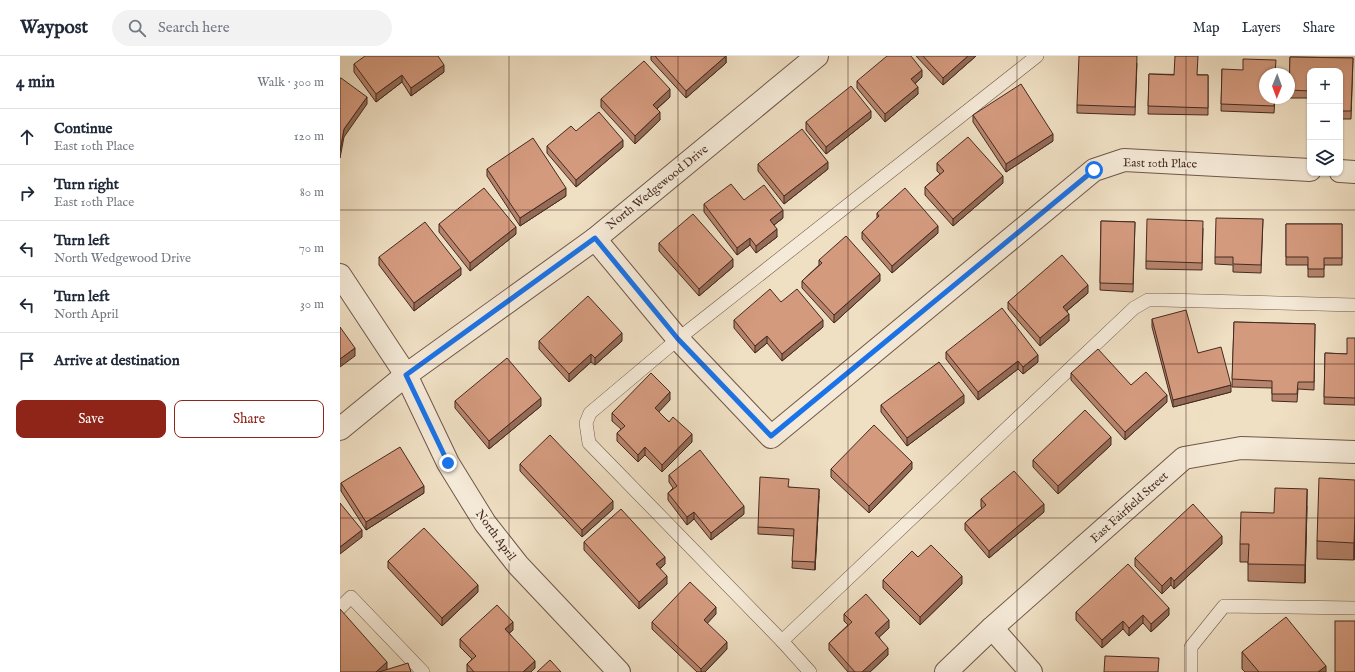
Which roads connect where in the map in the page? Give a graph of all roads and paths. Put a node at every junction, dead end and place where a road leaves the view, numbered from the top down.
1 (817, 56) edge
2 (1037, 56) edge
3 (1307, 170) edge
4 (1343, 171) edge
5 (1355, 172) edge
6 (595, 238) junction
7 (340, 275) edge
8 (1355, 305) edge
9 (678, 339) junction
10 (406, 375) junction
11 (340, 429) edge
12 (1355, 452) edge
13 (340, 608) edge
14 (1355, 608) edge
15 (992, 628) junction
16 (782, 641) junction
17 (423, 672) edge
18 (619, 672) edge
19 (810, 672) edge
20 (946, 672) edge
21 (1031, 672) edge
22 (1191, 672) edge

1 - 6 street, North Wedgewood Drive
2 - 9 lane
3 - 9 street, East 10th Place
4 - 5 street
6 - 9 street, East 10th Place
6 - 10 street, North Wedgewood Drive
7 - 10 street, North April
8 - 16 lane
9 - 16 lane
10 - 11 street, North Wedgewood Drive
10 - 18 street, North April
12 - 15 street, East Fairfield Street
13 - 17 lane
14 - 22 lane
15 - 20 street, East Fairfield Street
15 - 21 street
16 - 19 lane

